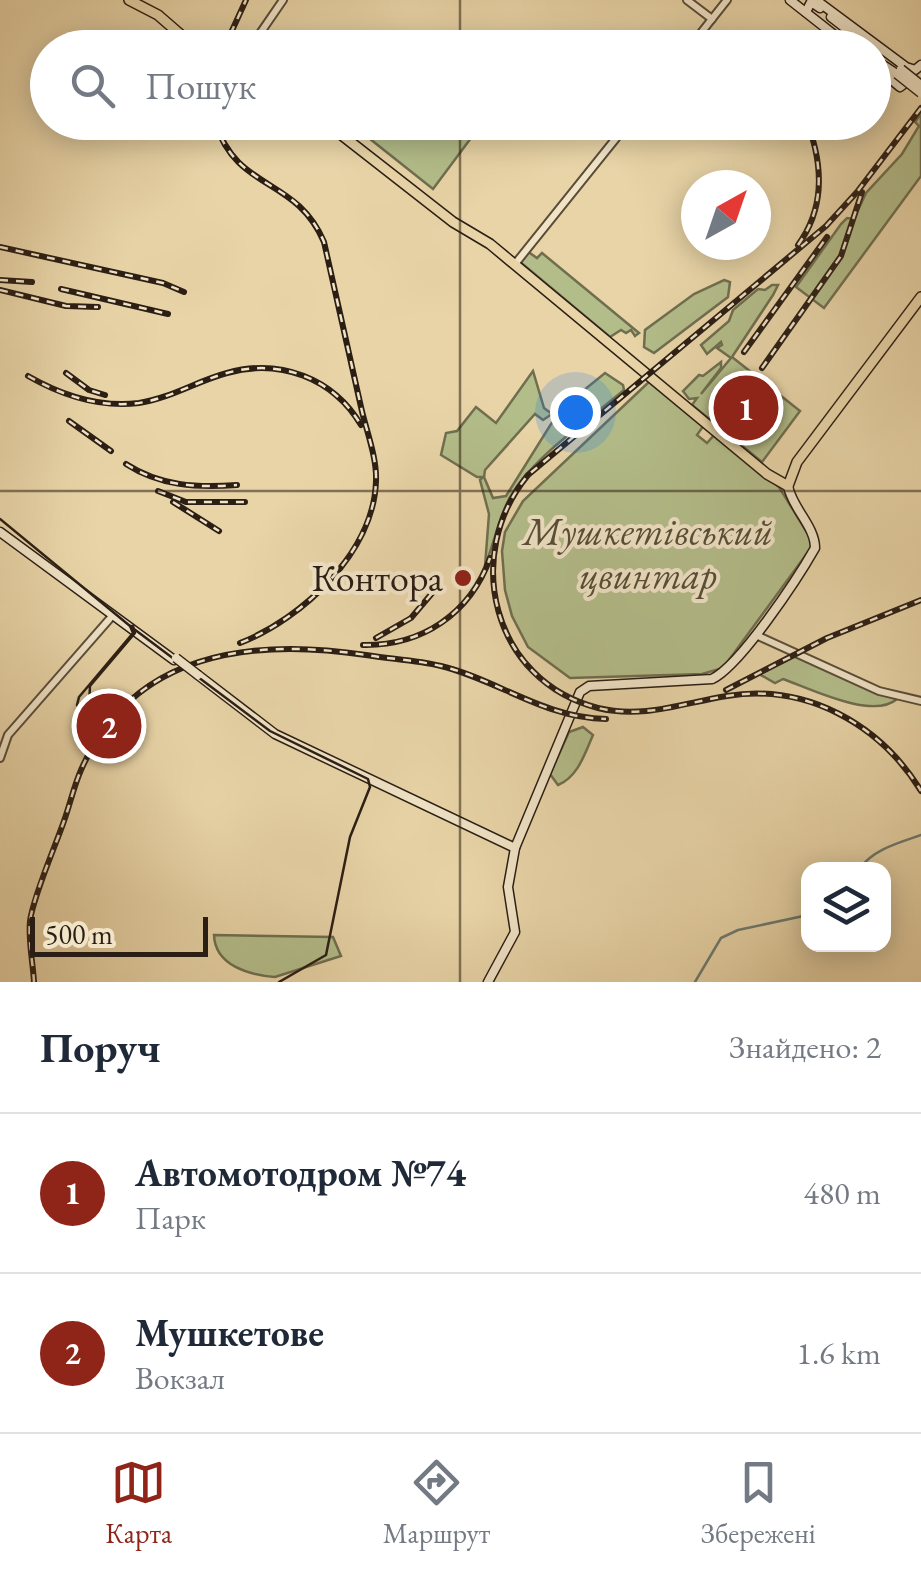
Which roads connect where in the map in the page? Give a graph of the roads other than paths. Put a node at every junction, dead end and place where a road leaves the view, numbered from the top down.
1 (128, 0) edge
2 (283, 0) edge
3 (687, 0) edge
4 (728, 0) edge
5 (790, 0) edge
6 (815, 0) edge
7 (806, 12) junction
8 (712, 19) junction
9 (176, 30) edge
10 (262, 30) edge
11 (703, 30) edge
12 (829, 30) edge
13 (849, 30) edge
14 (851, 30) edge
15 (852, 30) edge
16 (891, 62) edge
17 (891, 62) edge
18 (921, 65) edge
19 (891, 67) edge
20 (901, 70) junction
21 (911, 78) junction
22 (891, 79) edge
23 (921, 84) edge
24 (921, 93) edge
25 (348, 140) edge
26 (614, 140) edge
27 (515, 264) junction
28 (921, 297) edge
29 (793, 468) junction
30 (772, 478) junction
31 (788, 486) junction
32 (792, 503) junction
33 (0, 532) edge
34 (113, 615) junction
35 (755, 634) junction
36 (921, 701) edge
37 (0, 758) edge
38 (515, 848) junction
39 (488, 982) edge

1 - 9 main road
2 - 10 street
3 - 8 street
4 - 8 street
5 - 7 main road
6 - 14 main road
6 - 15 main road
7 - 12 main road
7 - 13 main road
8 - 11 street
16 - 20 main road
17 - 20 main road
18 - 20 main road
18 - 21 main road
19 - 20 main road
20 - 21 main road
20 - 23 main road, bridge
20 - 24 main road, bridge
21 - 22 main road
25 - 27 main road
26 - 27 street
27 - 30 main road
28 - 29 main road
29 - 30 main road
29 - 31 main road
30 - 31 main road
30 - 32 main road
31 - 32 main road
32 - 35 main road
33 - 34 main road
34 - 37 street
34 - 38 main road, bridge
35 - 36 street
35 - 38 main road
38 - 39 main road

